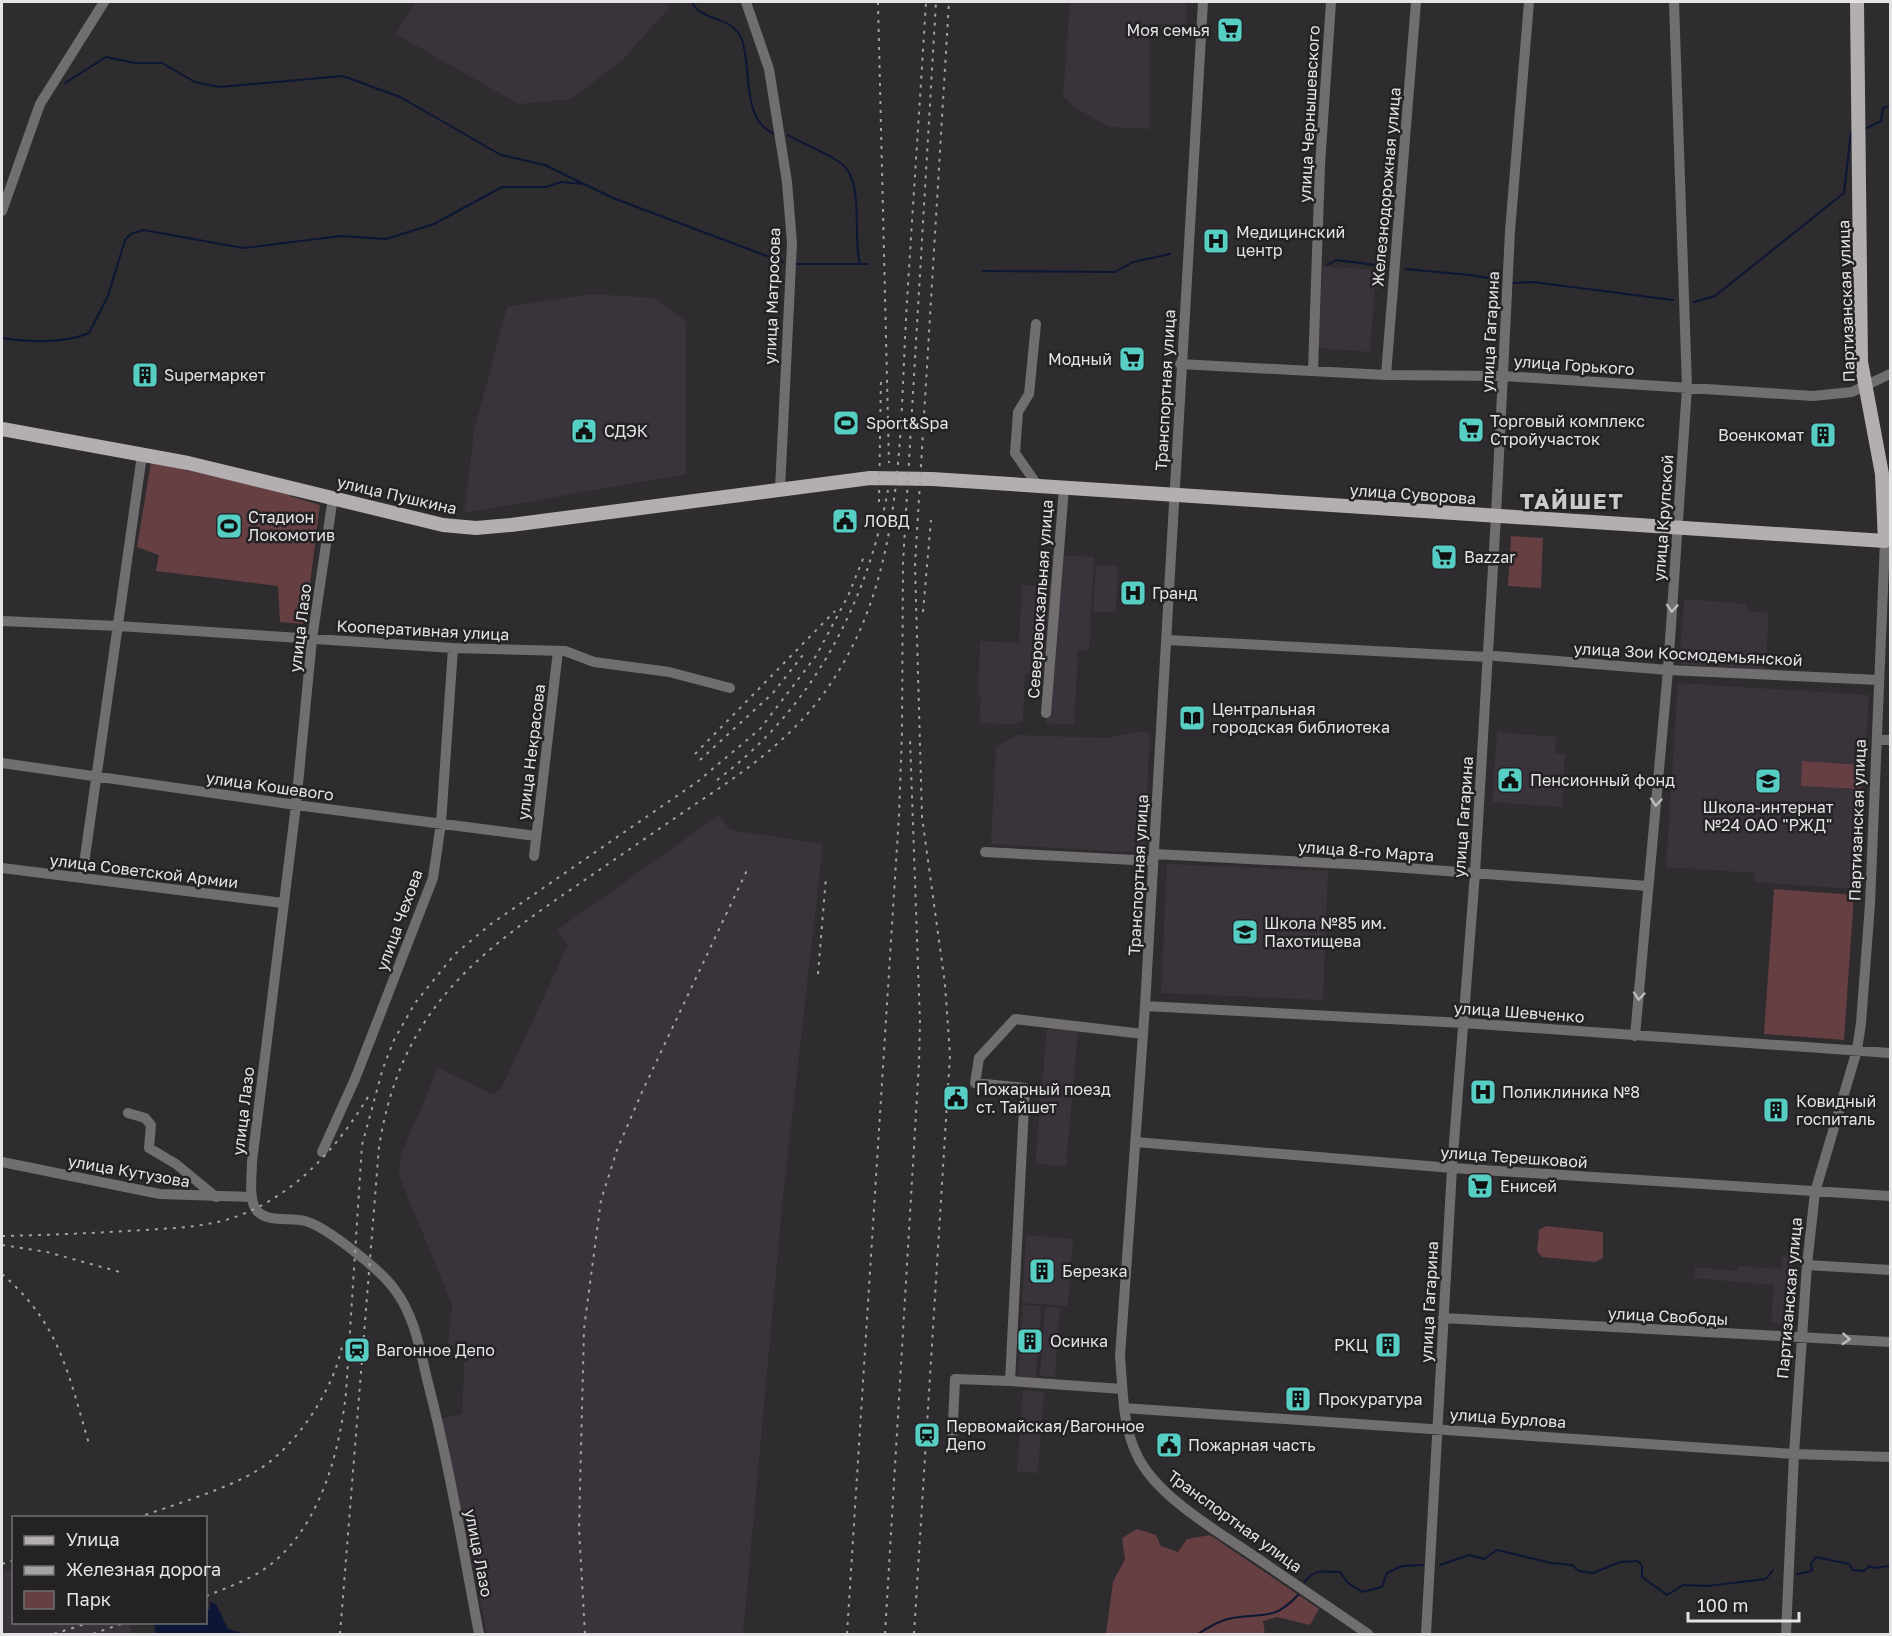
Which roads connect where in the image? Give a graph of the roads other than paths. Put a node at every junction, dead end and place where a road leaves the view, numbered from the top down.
1 (104, 2) edge
2 (746, 2) edge
3 (1203, 2) edge
4 (1331, 2) edge
5 (1416, 2) edge
6 (1529, 2) edge
7 (1674, 2) edge
8 (1857, 2) edge
9 (2, 211) edge
10 (1036, 324) dead end
11 (1180, 364) junction
12 (1313, 371) junction
13 (1890, 374) edge
14 (1386, 375) junction
15 (1503, 376) junction
16 (1865, 386) junction
17 (1687, 387) junction
18 (2, 429) edge
19 (142, 455) junction
20 (933, 479) joint
21 (1038, 486) junction
22 (1064, 488) junction
23 (780, 489) junction
24 (1176, 496) junction
25 (333, 497) junction
26 (1497, 516) junction
27 (1678, 528) junction
28 (1888, 541) edge
29 (2, 621) edge
30 (117, 626) junction
31 (312, 639) junction
32 (1167, 640) junction
33 (453, 648) junction
34 (558, 651) junction
35 (1492, 657) junction
36 (1668, 670) junction
37 (1879, 680) junction
38 (730, 687) dead end
39 (1046, 713) dead end
40 (1877, 740) junction
41 (1890, 740) edge
42 (2, 763) edge
43 (97, 776) junction
44 (296, 806) junction
45 (441, 823) junction
46 (536, 836) junction
47 (985, 852) dead end
48 (534, 856) dead end
49 (1153, 857) junction
50 (2, 868) edge
51 (1474, 873) junction
52 (82, 878) junction
53 (1648, 886) junction
54 (283, 903) junction
55 (1145, 1006) junction
56 (1464, 1023) junction
57 (1143, 1034) junction
58 (1635, 1036) junction
59 (1857, 1050) junction
60 (1890, 1053) edge
61 (128, 1113) dead end
62 (1135, 1142) junction
63 (322, 1152) dead end
64 (2, 1162) edge
65 (1452, 1168) junction
66 (1815, 1192) junction
67 (1890, 1196) edge
68 (216, 1197) junction
69 (252, 1197) junction
70 (1807, 1265) junction
71 (1890, 1270) edge
72 (1443, 1318) junction
73 (1801, 1336) junction
74 (1890, 1342) edge
75 (1010, 1381) junction
76 (1122, 1389) junction
77 (1124, 1408) junction
78 (1437, 1428) junction
79 (952, 1444) dead end
80 (1794, 1454) junction
81 (1890, 1457) edge
82 (479, 1635) edge
83 (1368, 1635) edge
84 (1426, 1635) edge
85 (1786, 1635) edge

1 - 9 street
2 - 23 street, улица Матросова
3 - 11 street, Транспортная улица
4 - 12 street, улица Чернышевского
5 - 14 street, Железнодорожная улица
6 - 15 street, улица Гагарина
7 - 17 street, улица Крупской
8 - 16 main road, Партизанская улица
10 - 21 street, Северовокзальная улица
11 - 12 street, улица Горького
11 - 24 street, Транспортная улица
12 - 14 street, улица Горького
13 - 16 street, улица Горького
14 - 15 street, улица Горького
15 - 17 street, улица Горького
15 - 26 street, улица Гагарина
16 - 17 street, улица Горького
16 - 28 main road, Партизанская улица
17 - 27 street, улица Крупской
18 - 19 main road, улица Пушкина
19 - 25 main road, улица Пушкина
19 - 30 street
20 - 21 main road, улица Суворова
20 - 23 main road, улица Пушкина
21 - 22 main road, улица Суворова
22 - 24 main road, улица Суворова
22 - 39 street, Северовокзальная улица
23 - 25 main road, улица Пушкина
24 - 26 main road, улица Суворова
24 - 32 street, Транспортная улица
25 - 31 street, улица Лазо
26 - 27 main road, улица Суворова
26 - 35 street, улица Гагарина
27 - 28 main road, улица Суворова
27 -> 36 street, улица Крупской
28 - 37 street, Партизанская улица
29 - 30 street, Кооперативная улица
30 - 31 street, Кооперативная улица
30 - 43 street
31 - 33 street, Кооперативная улица
31 - 44 street, улица Лазо
32 - 35 street, улица Зои Космодемьянской
32 - 49 street, Транспортная улица
33 - 34 street, Кооперативная улица
33 - 45 street, улица Чехова
34 - 38 street, Кооперативная улица
34 - 46 street, улица Некрасова
35 - 36 street, улица Зои Космодемьянской
35 - 51 street, улица Гагарина
36 - 37 street, улица Зои Космодемьянской
36 -> 53 street, улица Крупской
37 - 40 street, Партизанская улица
40 - 41 street
40 - 59 street, Партизанская улица
42 - 43 street, улица Кошевого
43 - 44 street, улица Кошевого
43 - 52 street
44 - 45 street, улица Кошевого
44 - 54 street, улица Лазо
45 - 46 street, улица Кошевого
45 - 63 street, улица Чехова
46 - 48 street, улица Некрасова
47 - 49 street, улица 8-го Марта
49 - 51 street, улица 8-го Марта
49 - 55 street, Транспортная улица
50 - 52 street, улица Советской Армии
51 - 53 street, улица 8-го Марта
51 - 56 street, улица Гагарина
52 - 54 street, улица Советской Армии
53 -> 58 street, улица Крупской
54 - 69 street, улица Лазо
55 - 56 street, улица Шевченко
55 - 57 street, Транспортная улица
56 - 58 street, улица Шевченко
56 - 65 street, улица Гагарина
57 - 62 street, Транспортная улица
57 - 75 street
58 - 59 street, улица Шевченко
59 - 60 street, улица Шевченко
59 - 66 street, Партизанская улица
61 - 68 street
62 - 65 street, улица Терешковой
62 - 76 street, Транспортная улица
64 - 68 street, улица Кутузова
65 - 66 street, улица Терешковой
65 - 72 street, улица Гагарина
66 - 67 street, улица Терешковой
66 - 70 street, Партизанская улица
68 - 69 street, улица Кутузова
69 - 82 street, улица Лазо
70 - 71 street
70 - 73 street, Партизанская улица
72 - 73 street, улица Свободы
72 - 78 street, улица Гагарина
73 -> 74 street, улица Свободы
73 - 80 street, Партизанская улица
75 - 76 street
75 - 79 street
76 - 77 street, Транспортная улица
77 - 78 street, улица Бурлова
77 - 83 street, Транспортная улица
78 - 80 street, улица Бурлова
78 - 84 street, улица Гагарина
80 - 81 street, улица Бурлова
80 - 85 street, Партизанская улица

